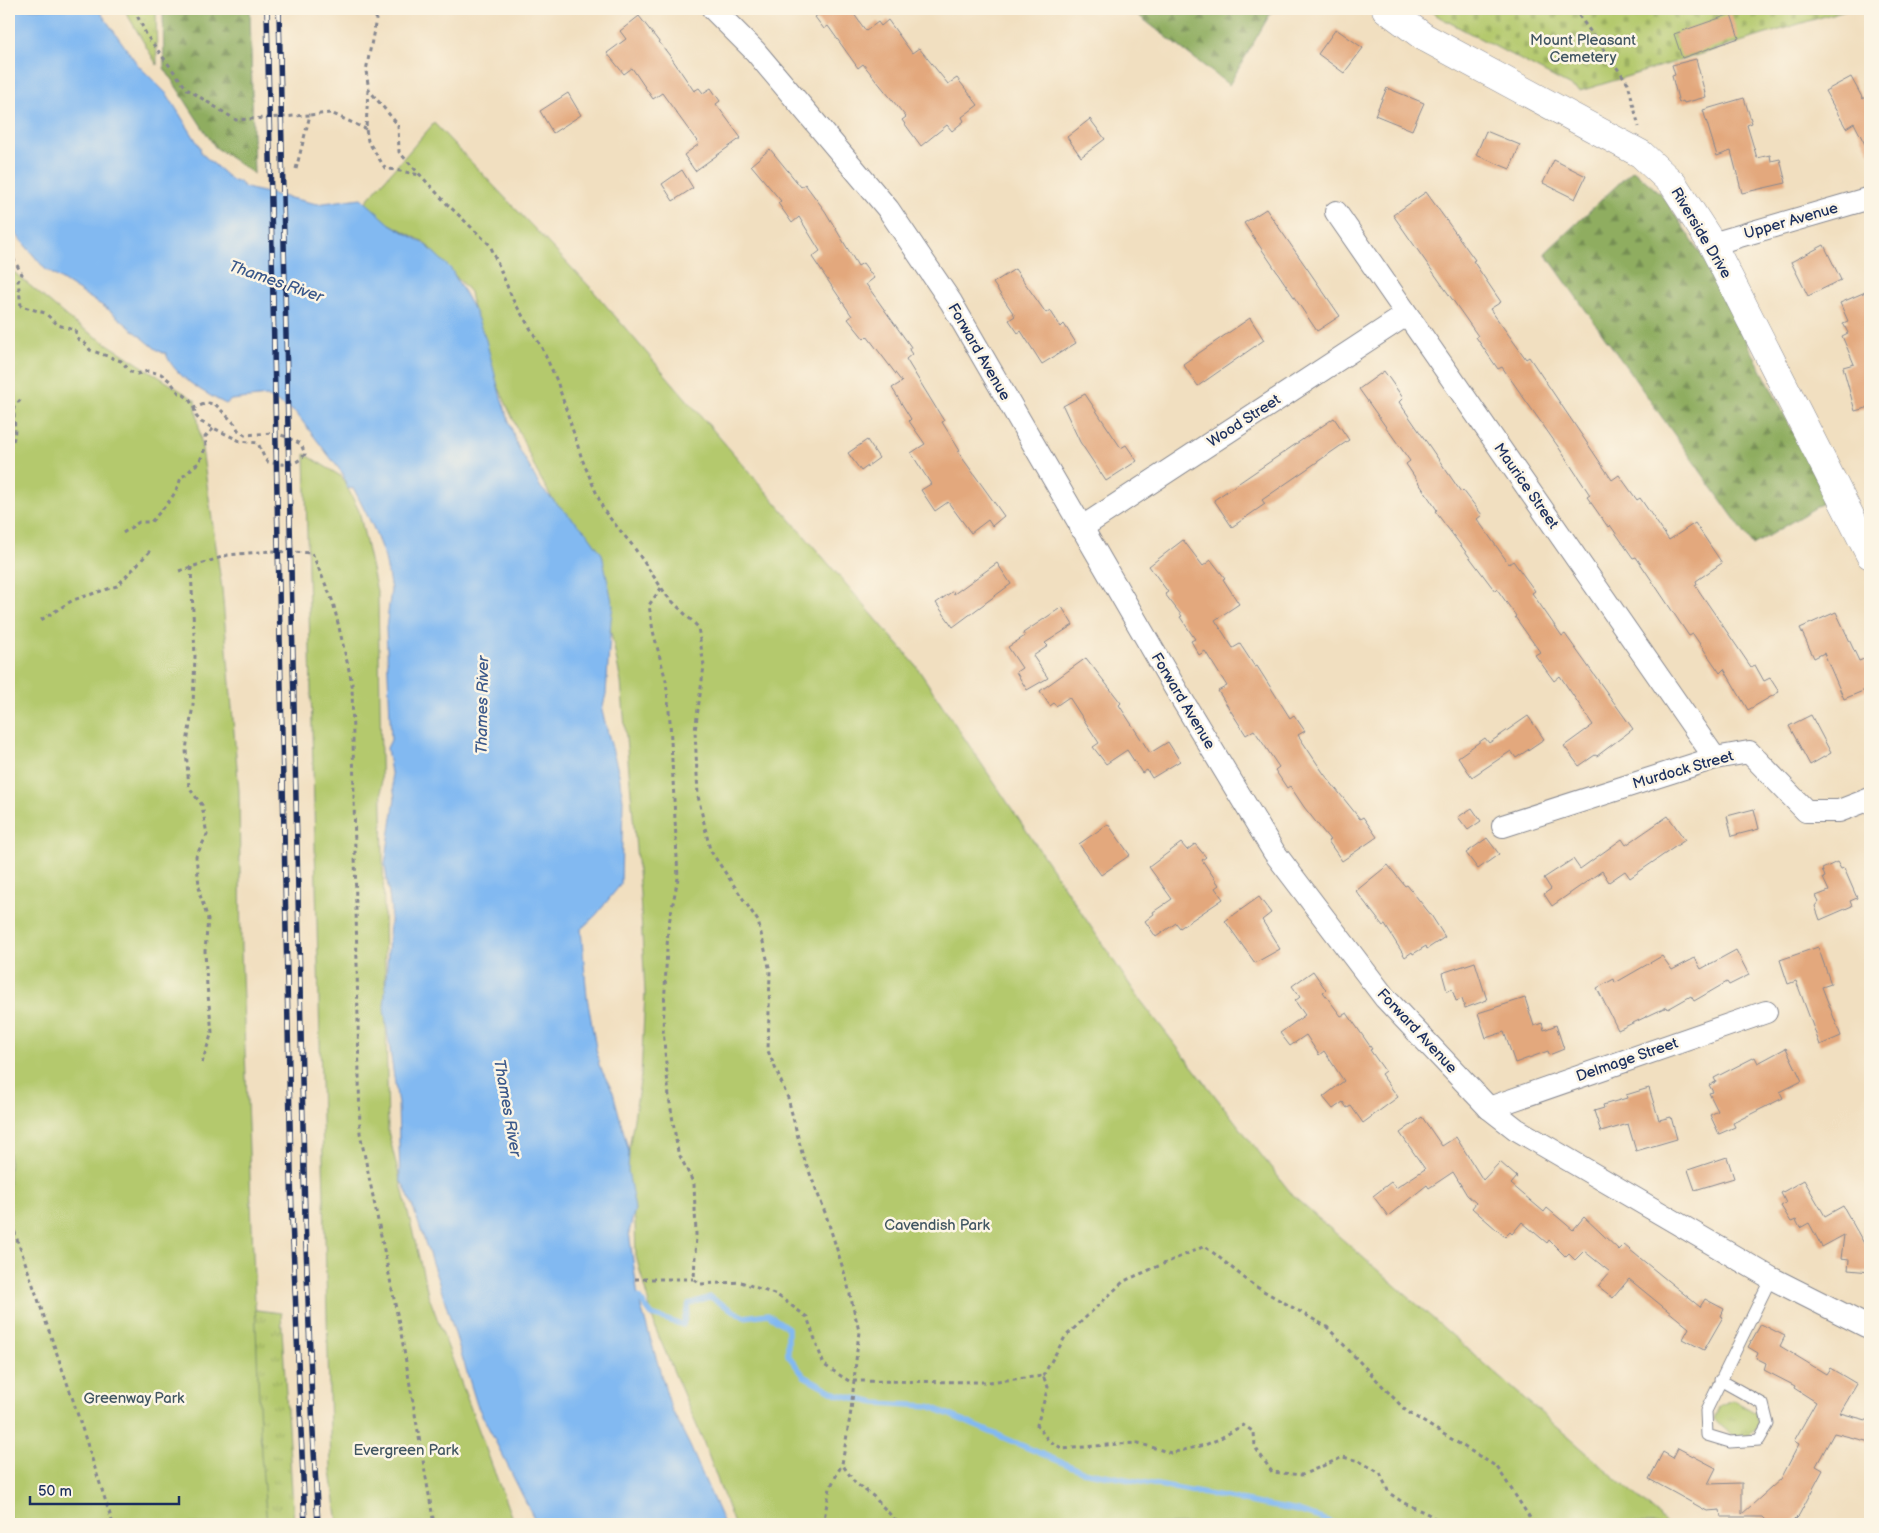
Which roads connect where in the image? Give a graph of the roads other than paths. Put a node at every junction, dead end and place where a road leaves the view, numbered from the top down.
1 (713, 9) edge
2 (1386, 9) edge
3 (1870, 198) edge
4 (1336, 212) dead end
5 (1712, 244) junction
6 (1406, 314) junction
7 (1081, 528) junction
8 (1870, 554) edge
9 (1716, 758) junction
10 (1870, 799) edge
11 (1504, 826) dead end
12 (1766, 1012) dead end
13 (1489, 1108) junction
14 (1772, 1278) junction
15 (1869, 1327) edge
16 (1720, 1380) junction

1 - 7 street, Forward Avenue
2 - 5 main road, Riverside Drive
3 - 5 street, Upper Avenue
4 - 6 street, Maurice Street
5 - 8 main road, Riverside Drive
6 - 7 street, Wood Street
6 - 9 street, Maurice Street
7 - 13 street, Forward Avenue
9 - 10 street, Murdock Street
9 - 11 street, Murdock Street
12 - 13 street, Delmage Street
13 - 14 street, Forward Avenue
14 - 15 street, Forward Avenue
14 - 16 lane
16 - 16 lane

